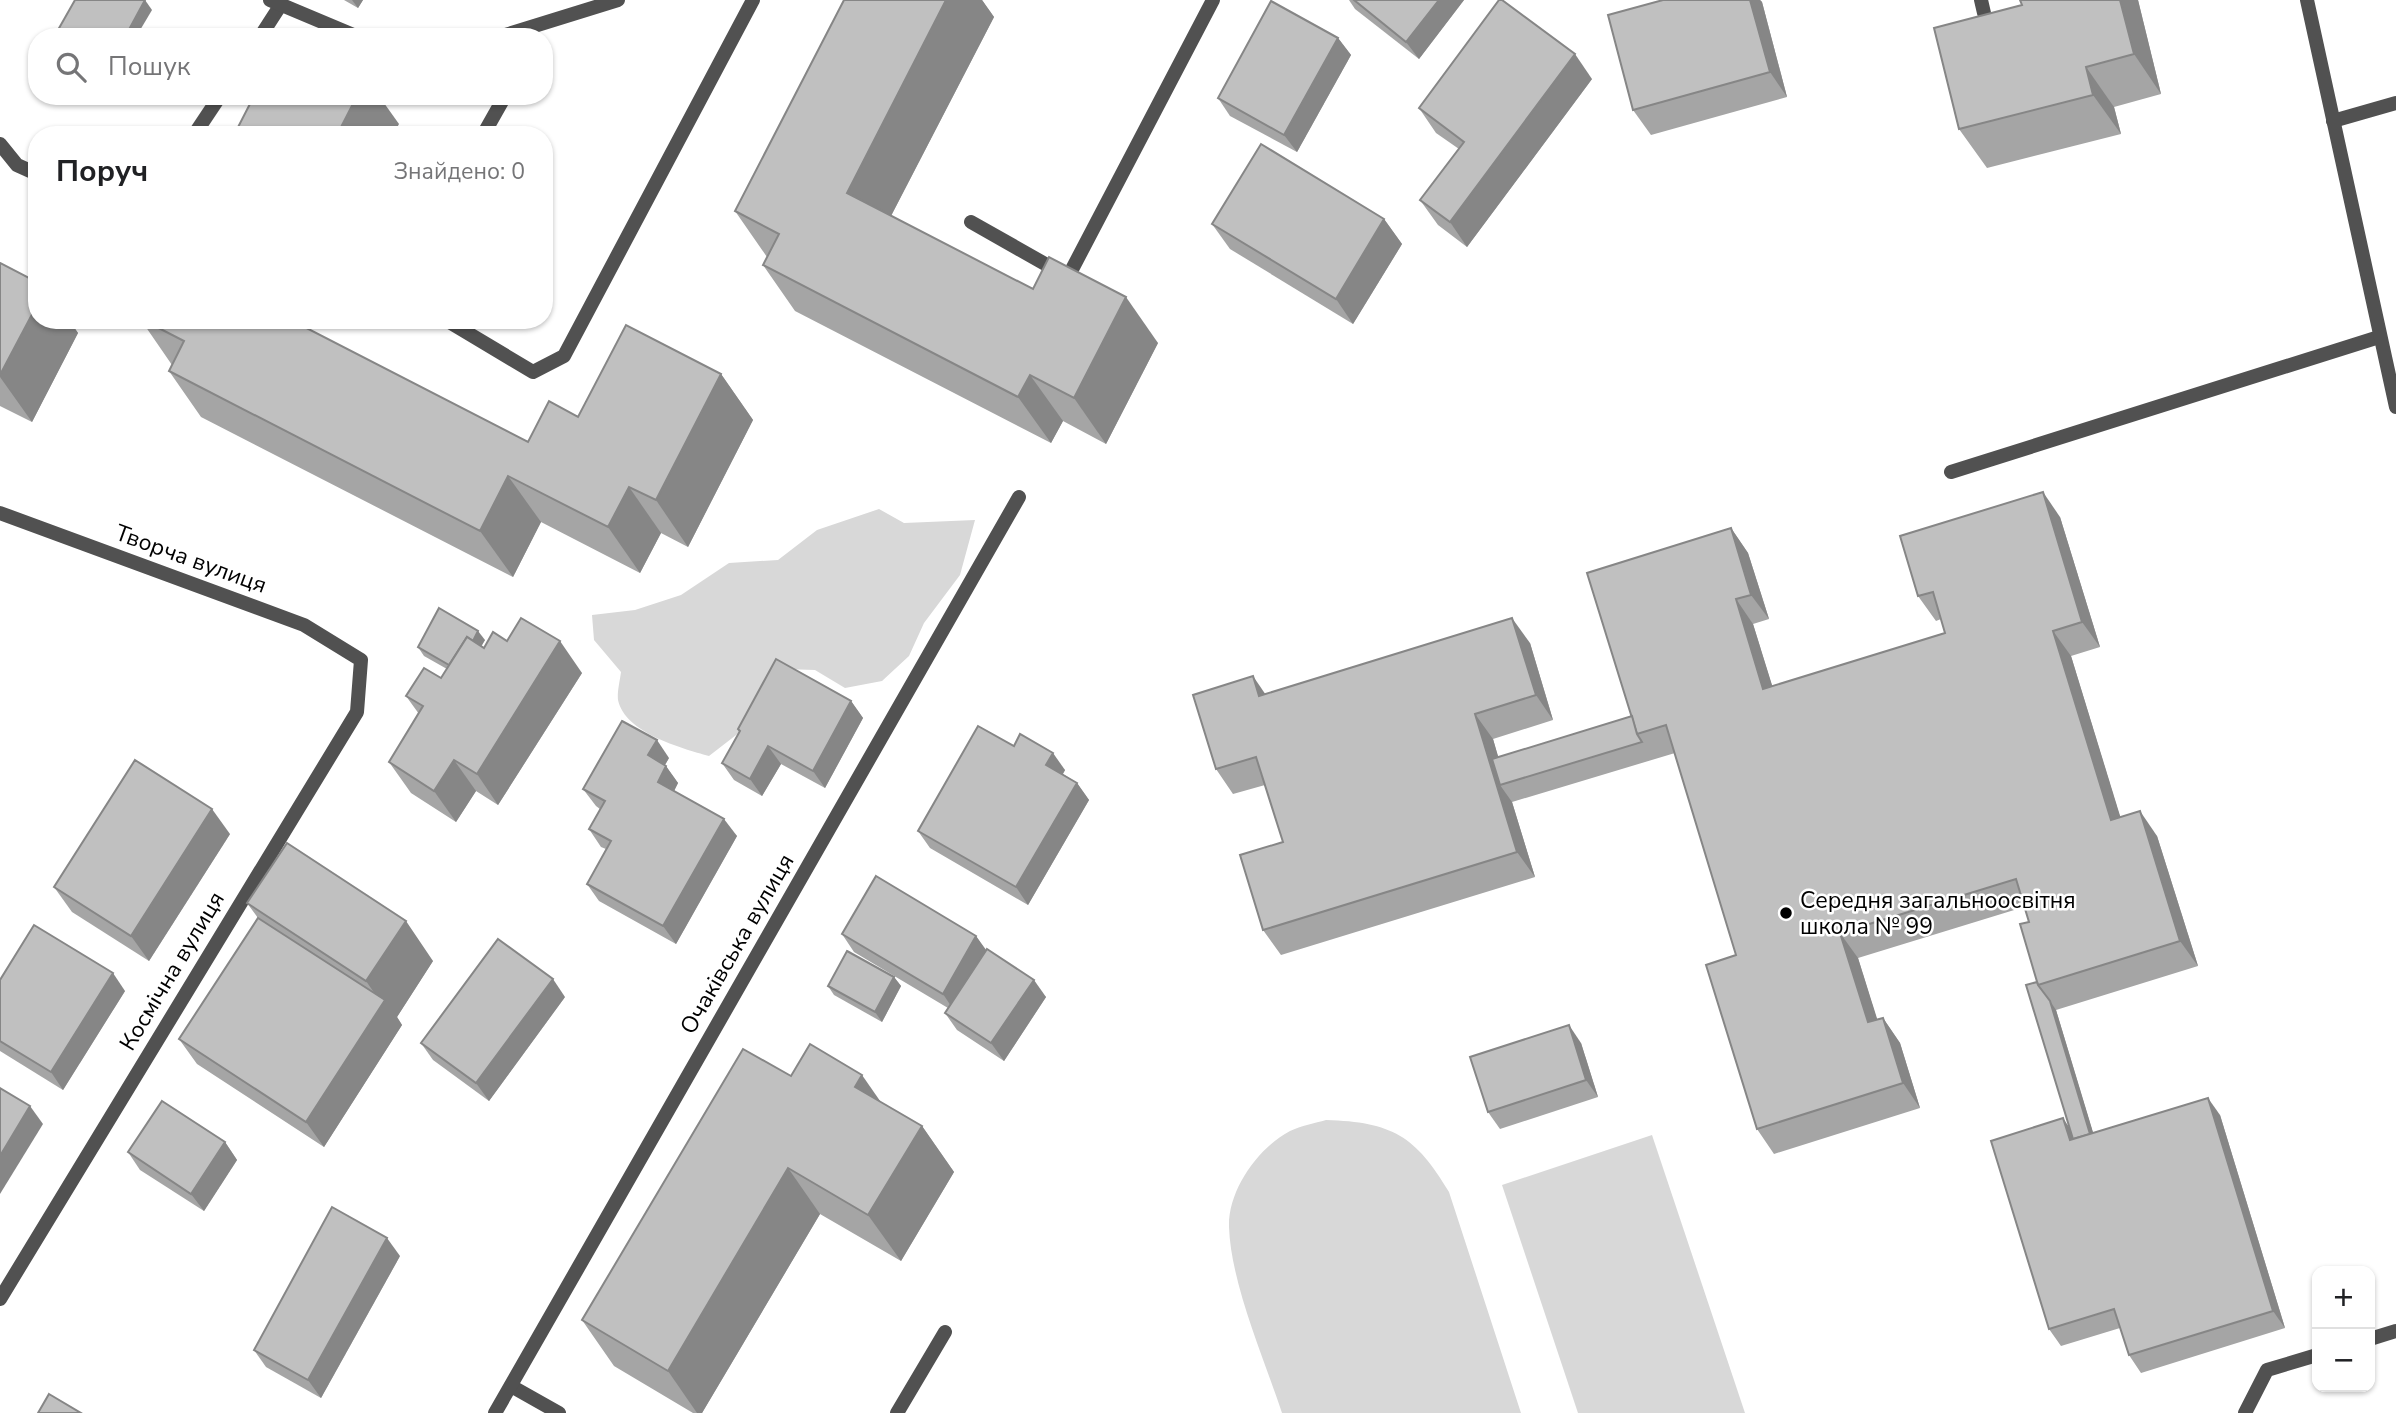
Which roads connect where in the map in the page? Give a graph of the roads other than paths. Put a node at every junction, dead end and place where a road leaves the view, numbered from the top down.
1 (618, 0) edge
2 (753, 0) edge
3 (1213, 0) edge
4 (2307, 0) edge
5 (275, 3) edge
6 (264, 28) edge
7 (336, 28) edge
8 (549, 28) edge
9 (2396, 103) edge
10 (214, 105) edge
11 (500, 105) edge
12 (2333, 121) junction
13 (200, 126) edge
14 (489, 126) edge
15 (0, 144) edge
16 (28, 170) edge
17 (971, 222) dead end
18 (461, 329) edge
19 (2379, 337) junction
20 (2396, 407) edge
21 (1951, 471) dead end
22 (1019, 496) dead end
23 (0, 513) edge
24 (361, 660) joint
25 (0, 1299) edge
26 (2396, 1331) edge
27 (945, 1332) dead end
28 (2375, 1337) edge
29 (2312, 1356) edge
30 (511, 1386) junction
31 (495, 1413) edge
32 (559, 1413) edge
33 (897, 1413) edge
34 (2245, 1413) edge

1 - 8 street
2 - 18 street
3 - 17 street
4 - 12 street
5 - 6 street
5 - 7 street
9 - 12 street
10 - 13 street
11 - 14 street
12 - 19 street
15 - 16 street
19 - 20 street
19 - 21 street
22 - 30 street, Очаківська вулиця
23 - 24 street, Творча вулиця
24 - 25 street, Космічна вулиця
26 - 28 street
27 - 33 street
29 - 34 street
30 - 31 street, Очаківська вулиця
30 - 32 street

